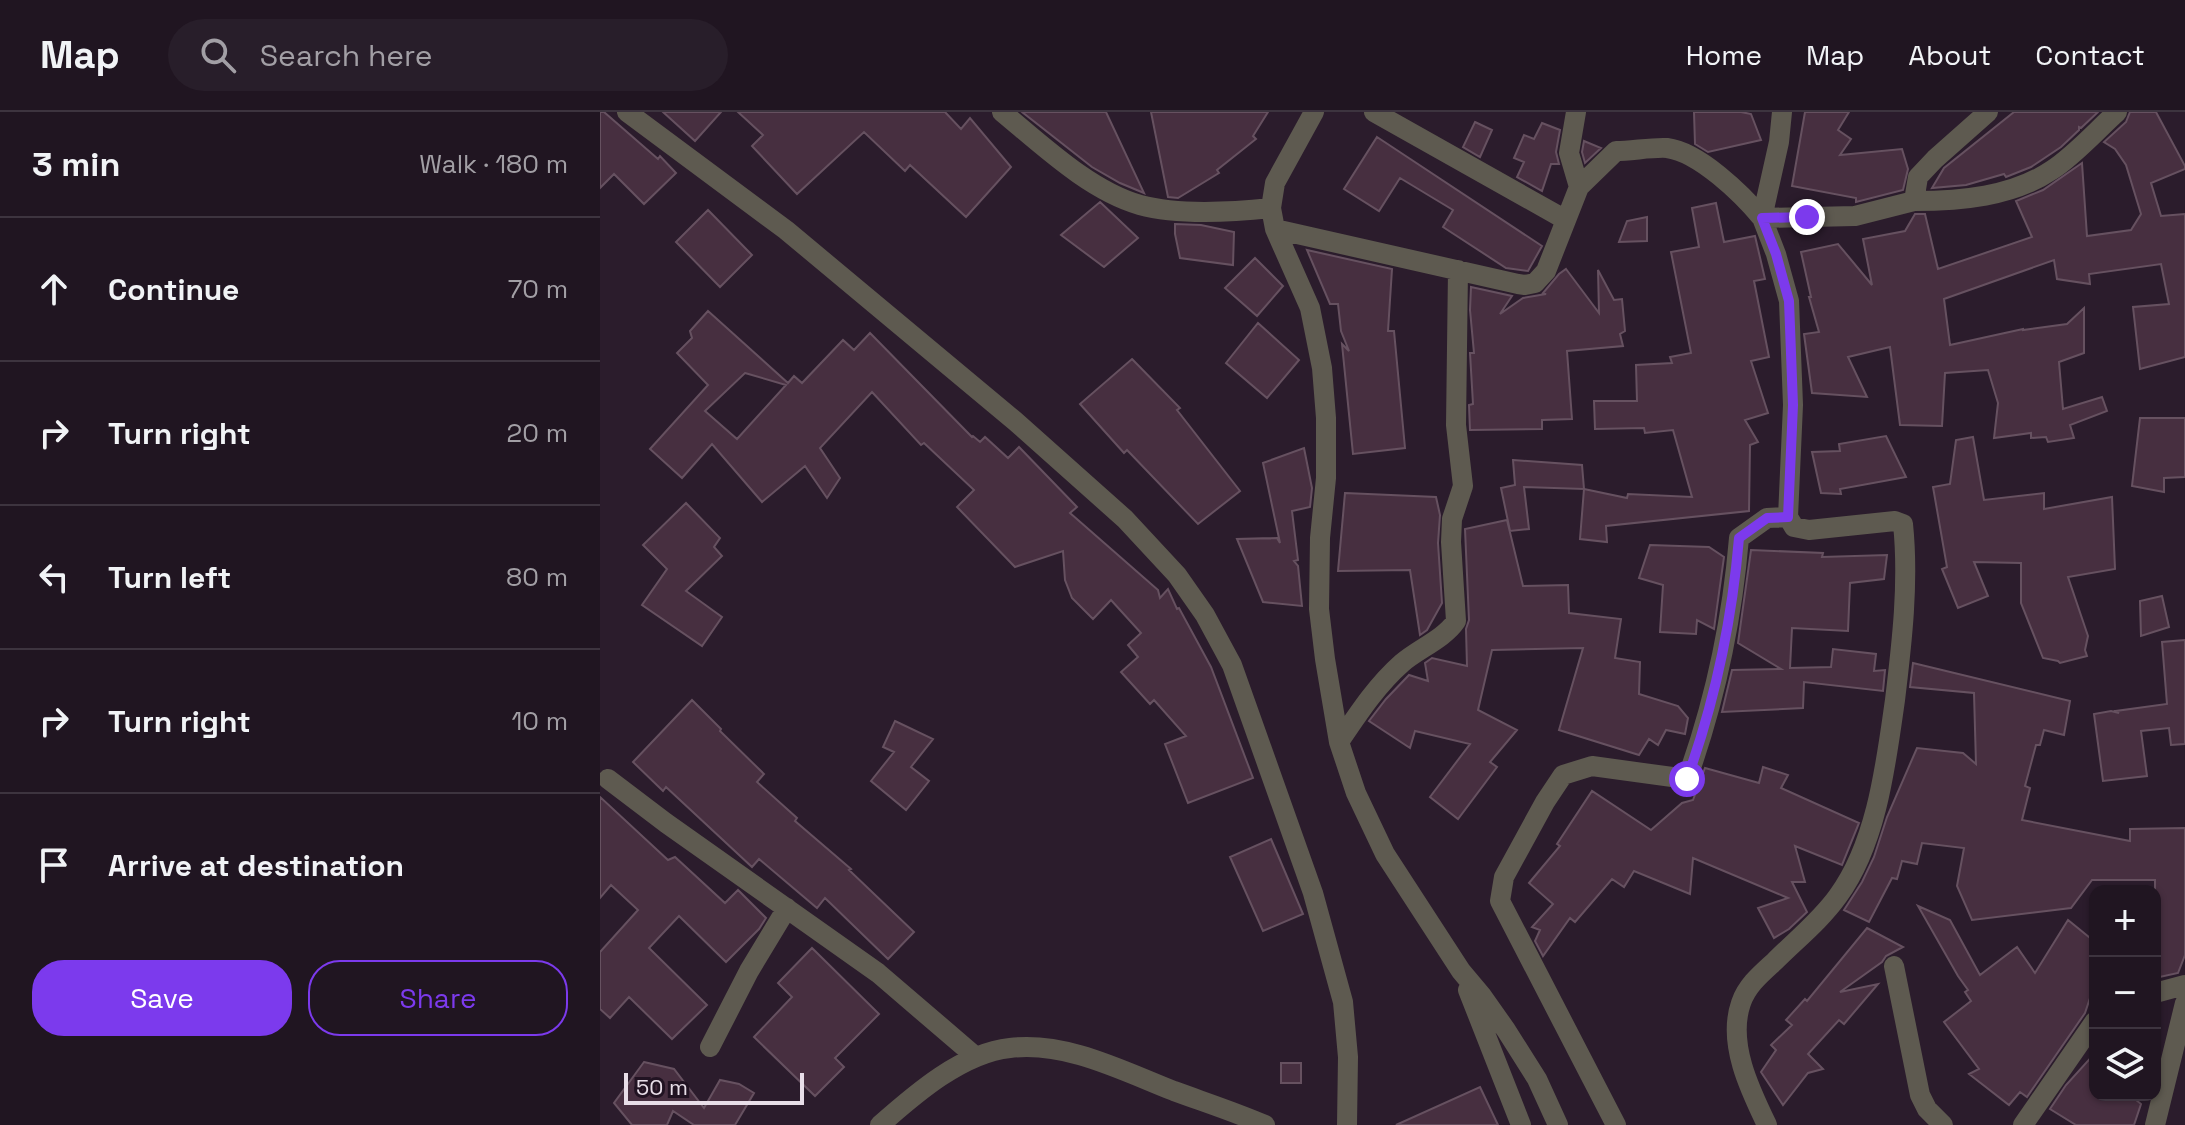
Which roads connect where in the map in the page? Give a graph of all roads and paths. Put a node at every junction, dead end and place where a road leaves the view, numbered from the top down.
1 (627, 112) edge
2 (1314, 112) edge
3 (1374, 112) edge
4 (1576, 112) edge
5 (1782, 112) edge
6 (1988, 112) edge
7 (2117, 112) edge
8 (1008, 113) edge
9 (1579, 187) junction
10 (1914, 201) junction
11 (1271, 208) junction
12 (1762, 218) junction
13 (1566, 220) junction
14 (1275, 229) junction
15 (1458, 270) junction
16 (1788, 517) junction
17 (1339, 742) junction
18 (608, 779) dead end
19 (787, 908) junction
20 (1894, 966) dead end
21 (1461, 971) junction
22 (2185, 985) edge
23 (2161, 991) edge
24 (2185, 1003) edge
25 (2089, 1029) edge
26 (710, 1047) dead end
27 (976, 1057) junction
28 (880, 1125) edge
29 (1265, 1125) edge
30 (1347, 1125) edge
31 (1521, 1125) edge
32 (1558, 1125) edge
33 (1616, 1125) edge
34 (1767, 1125) edge
35 (1943, 1125) edge
36 (2023, 1125) edge
37 (2155, 1125) edge

1 - 30 street
2 - 11 street
3 - 13 street
4 - 9 street
5 - 12 street
6 - 10 street
7 - 10 street
8 - 11 street
9 - 12 street
9 - 13 street
10 - 12 street
11 - 14 street
12 - 16 street
13 - 15 street
14 - 15 street
14 - 17 street
15 - 17 street
16 - 33 street
16 - 34 street
17 - 21 street
18 - 19 street
19 - 26 street
19 - 27 street
20 - 35 street
21 - 31 street
21 - 32 street
22 - 23 street
24 - 37 street
25 - 36 street
27 - 28 street
27 - 29 street

